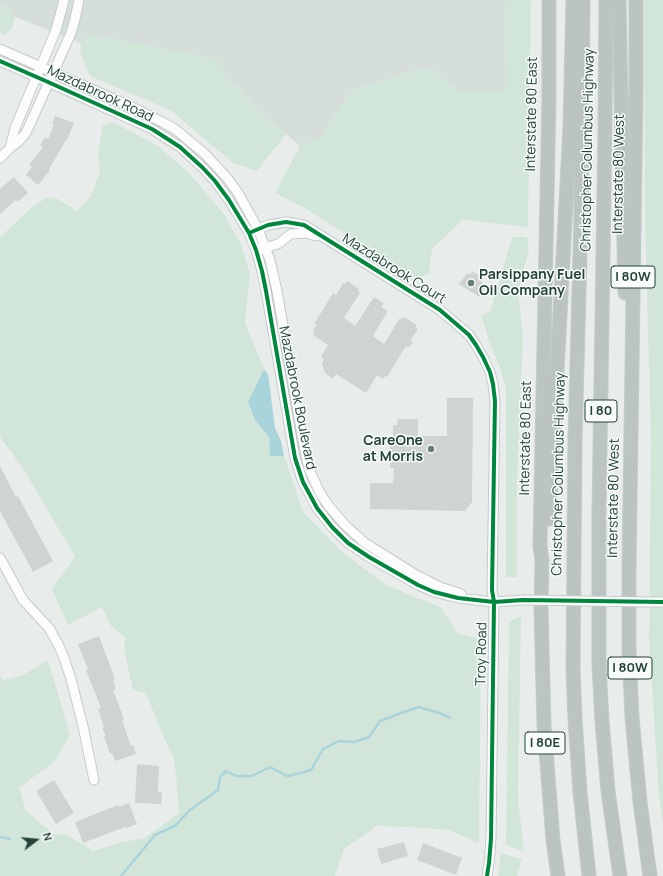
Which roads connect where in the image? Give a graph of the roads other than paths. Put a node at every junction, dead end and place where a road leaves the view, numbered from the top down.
1 (64, 0) edge
2 (79, 0) edge
3 (549, 0) edge
4 (573, 0) edge
5 (583, 0) edge
6 (606, 0) edge
7 (619, 0) edge
8 (636, 0) edge
9 (0, 49) edge
10 (0, 61) edge
11 (40, 67) junction
12 (53, 72) junction
13 (36, 76) junction
14 (48, 82) junction
15 (0, 144) edge
16 (10, 148) junction
17 (0, 158) edge
18 (258, 229) junction
19 (249, 233) junction
20 (326, 239) junction
21 (266, 247) junction
22 (256, 250) junction
23 (631, 458) junction
24 (0, 558) edge
25 (542, 560) junction
26 (494, 602) junction
27 (663, 602) edge
28 (94, 780) dead end
29 (487, 876) edge
30 (558, 876) edge
31 (590, 876) edge
32 (620, 876) edge
33 (650, 876) edge

1 - 11 street
2 - 12 street
3 - 25 highway, Interstate 80 East / I 80E
4 - 25 highway
5 - 31 highway, Christopher Columbus Highway / I 80
6 - 32 highway, Christopher Columbus Highway / I 80
7 - 23 highway
8 - 23 highway, Interstate 80 West / I 80W
9 - 11 street, Mazdabrook Road
10 - 13 street, Mazdabrook Road
11 - 12 street, Mazdabrook Road
11 - 13 street
12 - 14 street
12 - 18 street, Mazdabrook Road
13 - 14 street, Mazdabrook Road
13 - 16 street
14 - 16 street
14 - 19 street, Mazdabrook Road
15 - 16 street
16 - 17 street
18 - 19 street, Mazdabrook Court
18 - 20 street, Mazdabrook Court
18 - 21 street, Mazdabrook Road
19 - 22 street, Mazdabrook Road
20 - 21 street, Mazdabrook Court
20 - 26 street, Mazdabrook Court
21 - 22 street, Mazdabrook Court
21 - 26 street, Mazdabrook Boulevard
22 - 26 street, Mazdabrook Boulevard
23 - 33 highway, Interstate 80 West / I 80W
24 - 28 street
25 - 30 highway, Interstate 80 East / I 80E
26 - 27 street, Troy Road, bridge
26 - 29 street, Troy Road

